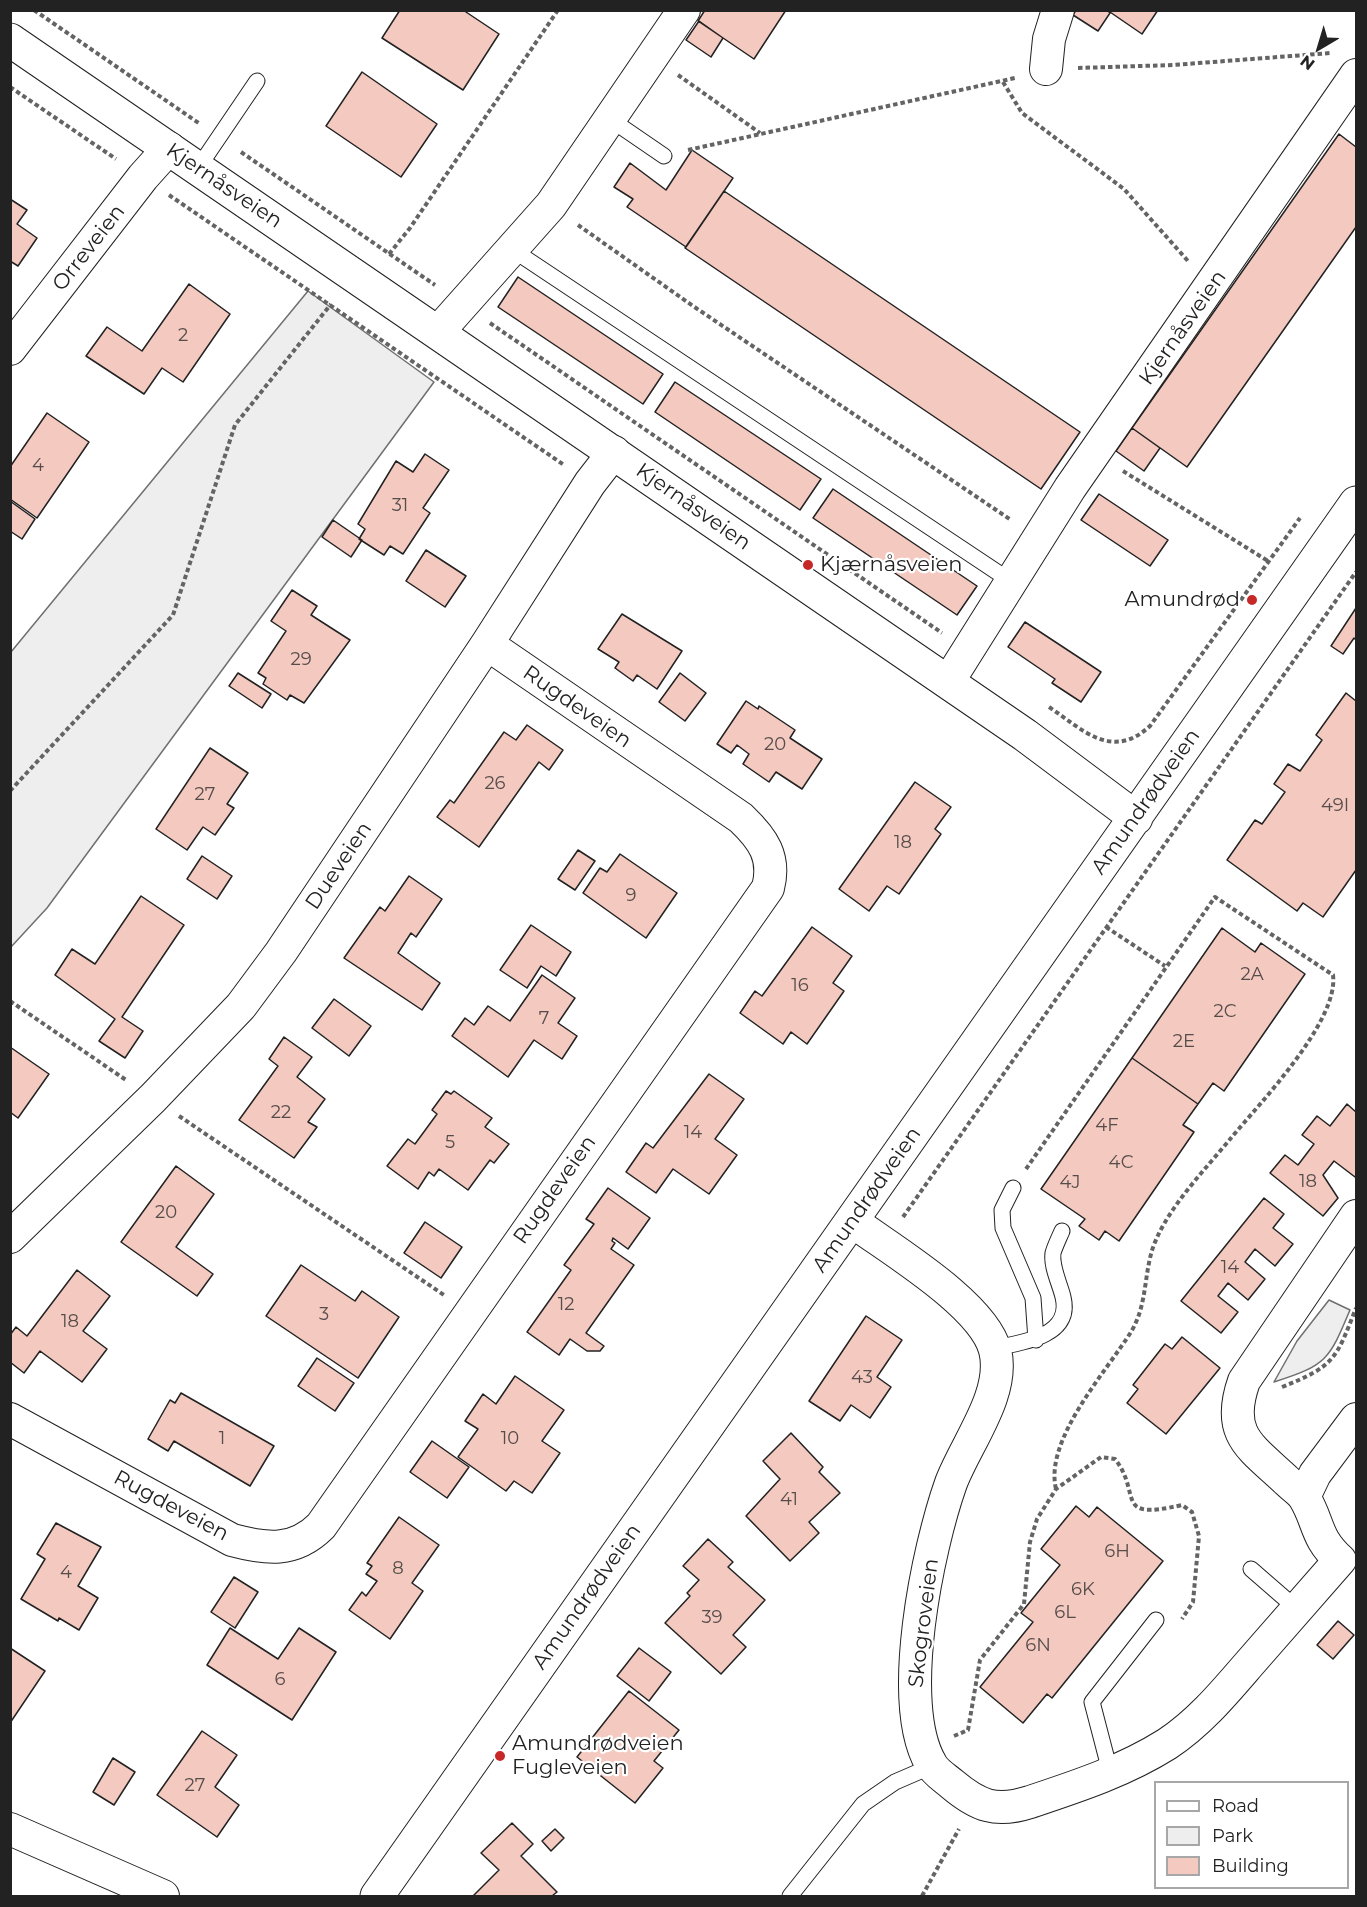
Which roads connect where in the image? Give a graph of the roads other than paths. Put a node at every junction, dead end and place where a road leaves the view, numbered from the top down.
1 (684, 10) edge
2 (1058, 10) edge
3 (10, 40) edge
4 (1046, 69) road end
5 (1356, 75) edge
6 (258, 81) dead end
7 (610, 118) junction
8 (169, 148) junction
9 (664, 156) road end
10 (198, 168) junction
11 (513, 250) junction
12 (438, 332) junction
13 (14, 337) edge
14 (614, 452) junction
15 (1356, 503) edge
16 (1012, 582) junction
17 (487, 644) junction
18 (948, 682) junction
19 (1136, 818) junction
20 (1013, 1188) road end
21 (1356, 1216) edge
22 (852, 1221) junction
23 (1062, 1231) dead end
24 (10, 1237) edge
25 (1036, 1340) junction
26 (994, 1348) junction
27 (10, 1419) edge
28 (1356, 1419) edge
29 (1304, 1497) junction
30 (1251, 1569) dead end
31 (1297, 1609) junction
32 (1156, 1620) road end
33 (932, 1766) junction
34 (1111, 1775) junction
35 (10, 1829) edge
36 (163, 1896) edge
37 (376, 1896) edge
38 (790, 1896) edge

1 - 7 street
2 - 4 street
3 - 8 main road, Kjernåsveien
5 - 16 street, Kjernåsveien
6 - 10 lane
7 - 9 lane
7 - 11 street
8 - 10 main road, Kjernåsveien
8 - 13 street, Orreveien
10 - 12 main road, Kjernåsveien
11 - 12 street
11 - 16 lane
12 - 14 main road, Kjernåsveien
14 - 17 street, Dueveien
14 - 18 main road, Kjernåsveien
15 - 19 main road, Amundrødveien
16 - 18 street, Kjernåsveien
17 - 24 street, Dueveien
17 - 27 street, Rugdeveien
18 - 19 main road, Kjernåsveien
19 - 22 main road, Amundrødveien
20 - 25 lane
21 - 29 street
22 - 26 street, Skogroveien
22 - 37 main road, Amundrødveien
23 - 25 lane
25 - 26 lane
26 - 33 street, Skogroveien
28 - 29 street
29 - 31 street
30 - 31 lane
31 - 34 street
32 - 34 lane
33 - 34 street, Skogroveien
33 - 38 lane
35 - 36 street

